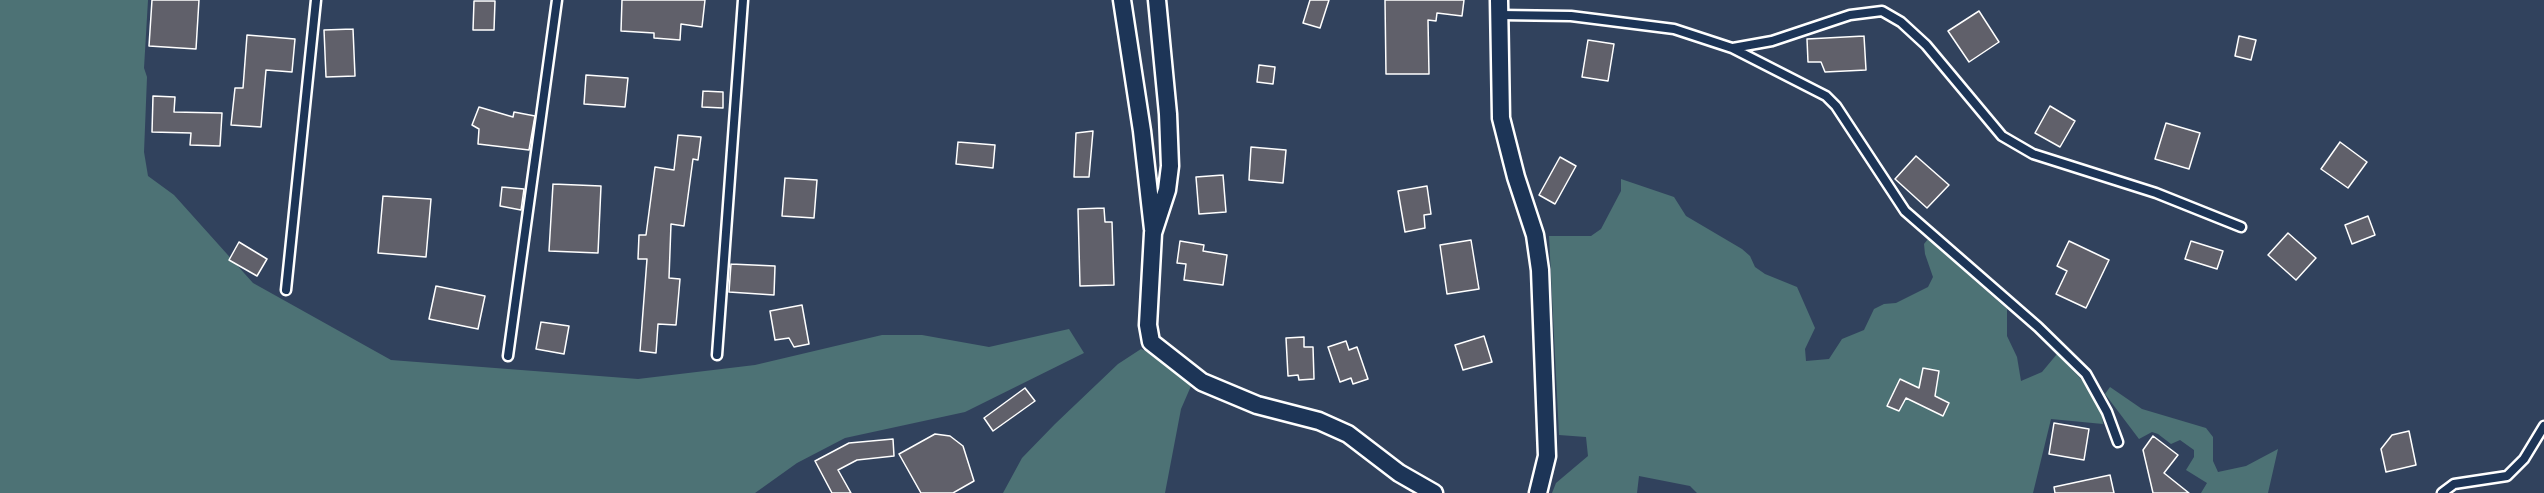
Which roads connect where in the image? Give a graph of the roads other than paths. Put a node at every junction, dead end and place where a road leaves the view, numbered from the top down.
1 (316, 0) edge
2 (557, 0) edge
3 (743, 0) edge
4 (1122, 0) edge
5 (1157, 0) edge
6 (1499, 8) edge
7 (1732, 48) junction
8 (2241, 227) dead end
9 (1154, 233) junction
10 (286, 290) dead end
11 (717, 355) dead end
12 (508, 356) dead end
13 (2544, 426) edge
14 (2118, 442) dead end
15 (1434, 493) edge
16 (1538, 493) edge
17 (2442, 493) edge

1 - 10 lane
2 - 12 lane
3 - 11 lane
4 - 9 street
5 - 9 street
6 - 7 lane
6 - 16 street
7 - 8 lane
7 - 14 lane
9 - 15 street
13 - 17 lane

